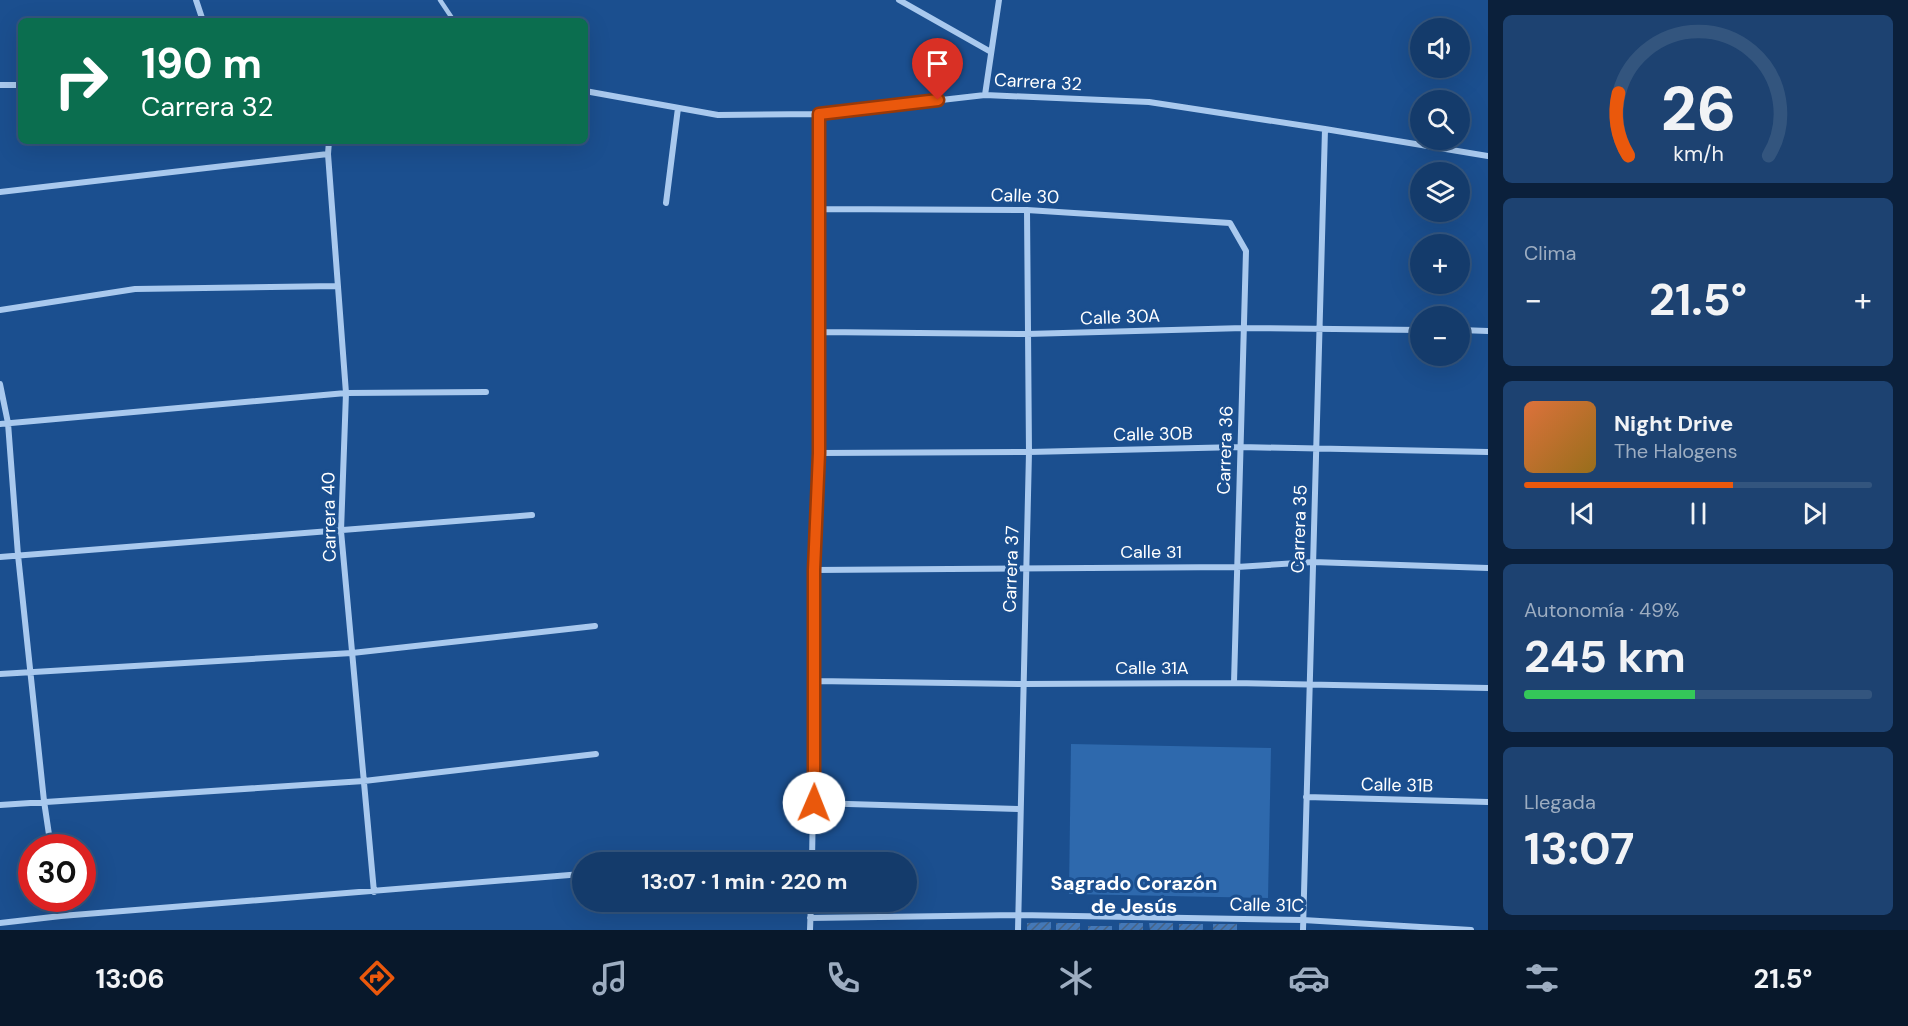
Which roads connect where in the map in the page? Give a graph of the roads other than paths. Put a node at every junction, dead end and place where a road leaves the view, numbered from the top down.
1 (196, 0) edge
2 (440, 0) edge
3 (899, 0) edge
4 (999, 0) edge
5 (202, 18) edge
6 (452, 18) edge
7 (991, 52) junction
8 (0, 85) edge
9 (18, 85) edge
10 (588, 92) edge
11 (985, 94) junction
12 (678, 108) junction
13 (819, 114) junction
14 (1325, 129) junction
15 (329, 144) edge
16 (328, 154) junction
17 (1488, 156) edge
18 (0, 192) edge
19 (666, 203) dead end
20 (820, 209) junction
21 (1027, 210) junction
22 (1230, 223) joint
23 (337, 285) junction
24 (0, 309) edge
25 (1244, 328) junction
26 (1319, 328) junction
27 (1410, 330) edge
28 (1470, 330) edge
29 (1488, 331) edge
30 (820, 332) junction
31 (1027, 334) junction
32 (0, 384) edge
33 (486, 392) dead end
34 (346, 393) junction
35 (8, 423) junction
36 (0, 424) edge
37 (1240, 447) junction
38 (1316, 448) junction
39 (1029, 452) junction
40 (1488, 452) edge
41 (819, 453) junction
42 (532, 514) dead end
43 (341, 531) junction
44 (18, 555) junction
45 (0, 557) edge
46 (1313, 562) junction
47 (1237, 567) junction
48 (1026, 568) junction
49 (1488, 568) edge
50 (814, 570) junction
51 (595, 626) dead end
52 (352, 653) junction
53 (31, 671) junction
54 (0, 674) edge
55 (815, 681) junction
56 (1234, 683) junction
57 (1023, 684) junction
58 (1309, 684) junction
59 (1488, 688) edge
60 (596, 754) dead end
61 (364, 781) junction
62 (1306, 797) junction
63 (44, 801) junction
64 (1488, 802) edge
65 (814, 803) junction
66 (0, 805) edge
67 (1020, 809) junction
68 (49, 834) edge
69 (812, 852) edge
70 (572, 875) edge
71 (374, 892) junction
72 (61, 912) edge
73 (810, 912) edge
74 (1018, 915) junction
75 (61, 916) junction
76 (810, 918) junction
77 (1303, 920) junction
78 (0, 923) edge
79 (810, 930) edge
80 (1018, 930) edge
81 (1303, 930) edge
82 (1471, 930) edge

1 - 5 street
2 - 6 lane
3 - 7 street
4 - 7 street
7 - 11 street
8 - 9 street
10 - 12 street, Carrera 32
11 - 13 street, Carrera 32
11 - 14 street, Carrera 32
12 - 13 street, Carrera 32
12 - 19 street
13 - 20 street
14 - 17 street, Carrera 32
14 - 26 street, Carrera 35
15 - 16 street, Carrera 40
16 - 18 street
16 - 23 street, Carrera 40
20 - 21 street, Calle 30
20 - 30 street
21 - 22 street, Calle 30
21 - 31 street, Carrera 37
22 - 25 street, Carrera 36
23 - 24 street
23 - 34 street, Carrera 40
25 - 26 street, Calle 30A
25 - 31 street, Calle 30A
25 - 37 street, Carrera 36
26 - 27 street, Calle 30A
26 - 38 street, Carrera 35
28 - 29 street
30 - 31 street, Calle 30A
30 - 41 street
31 - 39 street, Carrera 37
32 - 35 street
33 - 34 street
34 - 35 street
34 - 43 street, Carrera 40
35 - 36 street
35 - 44 street
37 - 38 street, Calle 30B
37 - 39 street, Calle 30B
37 - 47 street, Carrera 36
38 - 40 street, Calle 30B
38 - 46 street, Carrera 35
39 - 41 street, Calle 30B
39 - 48 street, Carrera 37
41 - 50 street
42 - 43 street
43 - 44 street
43 - 52 street, Carrera 40
44 - 45 street
44 - 53 street
46 - 47 street, Calle 31
46 - 49 street, Calle 31
46 - 58 street, Carrera 35
47 - 48 street, Calle 31
47 - 56 street, Carrera 36
48 - 50 street, Calle 31
48 - 57 street, Carrera 37
50 - 55 street
51 - 52 street
52 - 53 street
52 - 61 street, Carrera 40
53 - 54 street
53 - 63 street
55 - 57 street, Calle 31A
55 - 65 street
56 - 57 street, Calle 31A
56 - 58 street, Calle 31A
57 - 67 street, Carrera 37
58 - 59 street, Calle 31A
58 - 62 street, Carrera 35
60 - 61 street
61 - 63 street
61 - 71 street, Carrera 40
62 - 64 street, Calle 31B
62 - 77 street, Carrera 35
63 - 66 street
63 - 68 street
65 - 67 street
65 - 69 street
67 - 74 street, Carrera 37
70 - 71 street
71 - 75 street
72 - 75 street
73 - 76 street
74 - 76 street, Calle 31C
74 - 77 street, Calle 31C
74 - 80 street, Carrera 37
75 - 78 street
76 - 79 street
77 - 81 street, Carrera 35
77 - 82 street, Calle 31C

